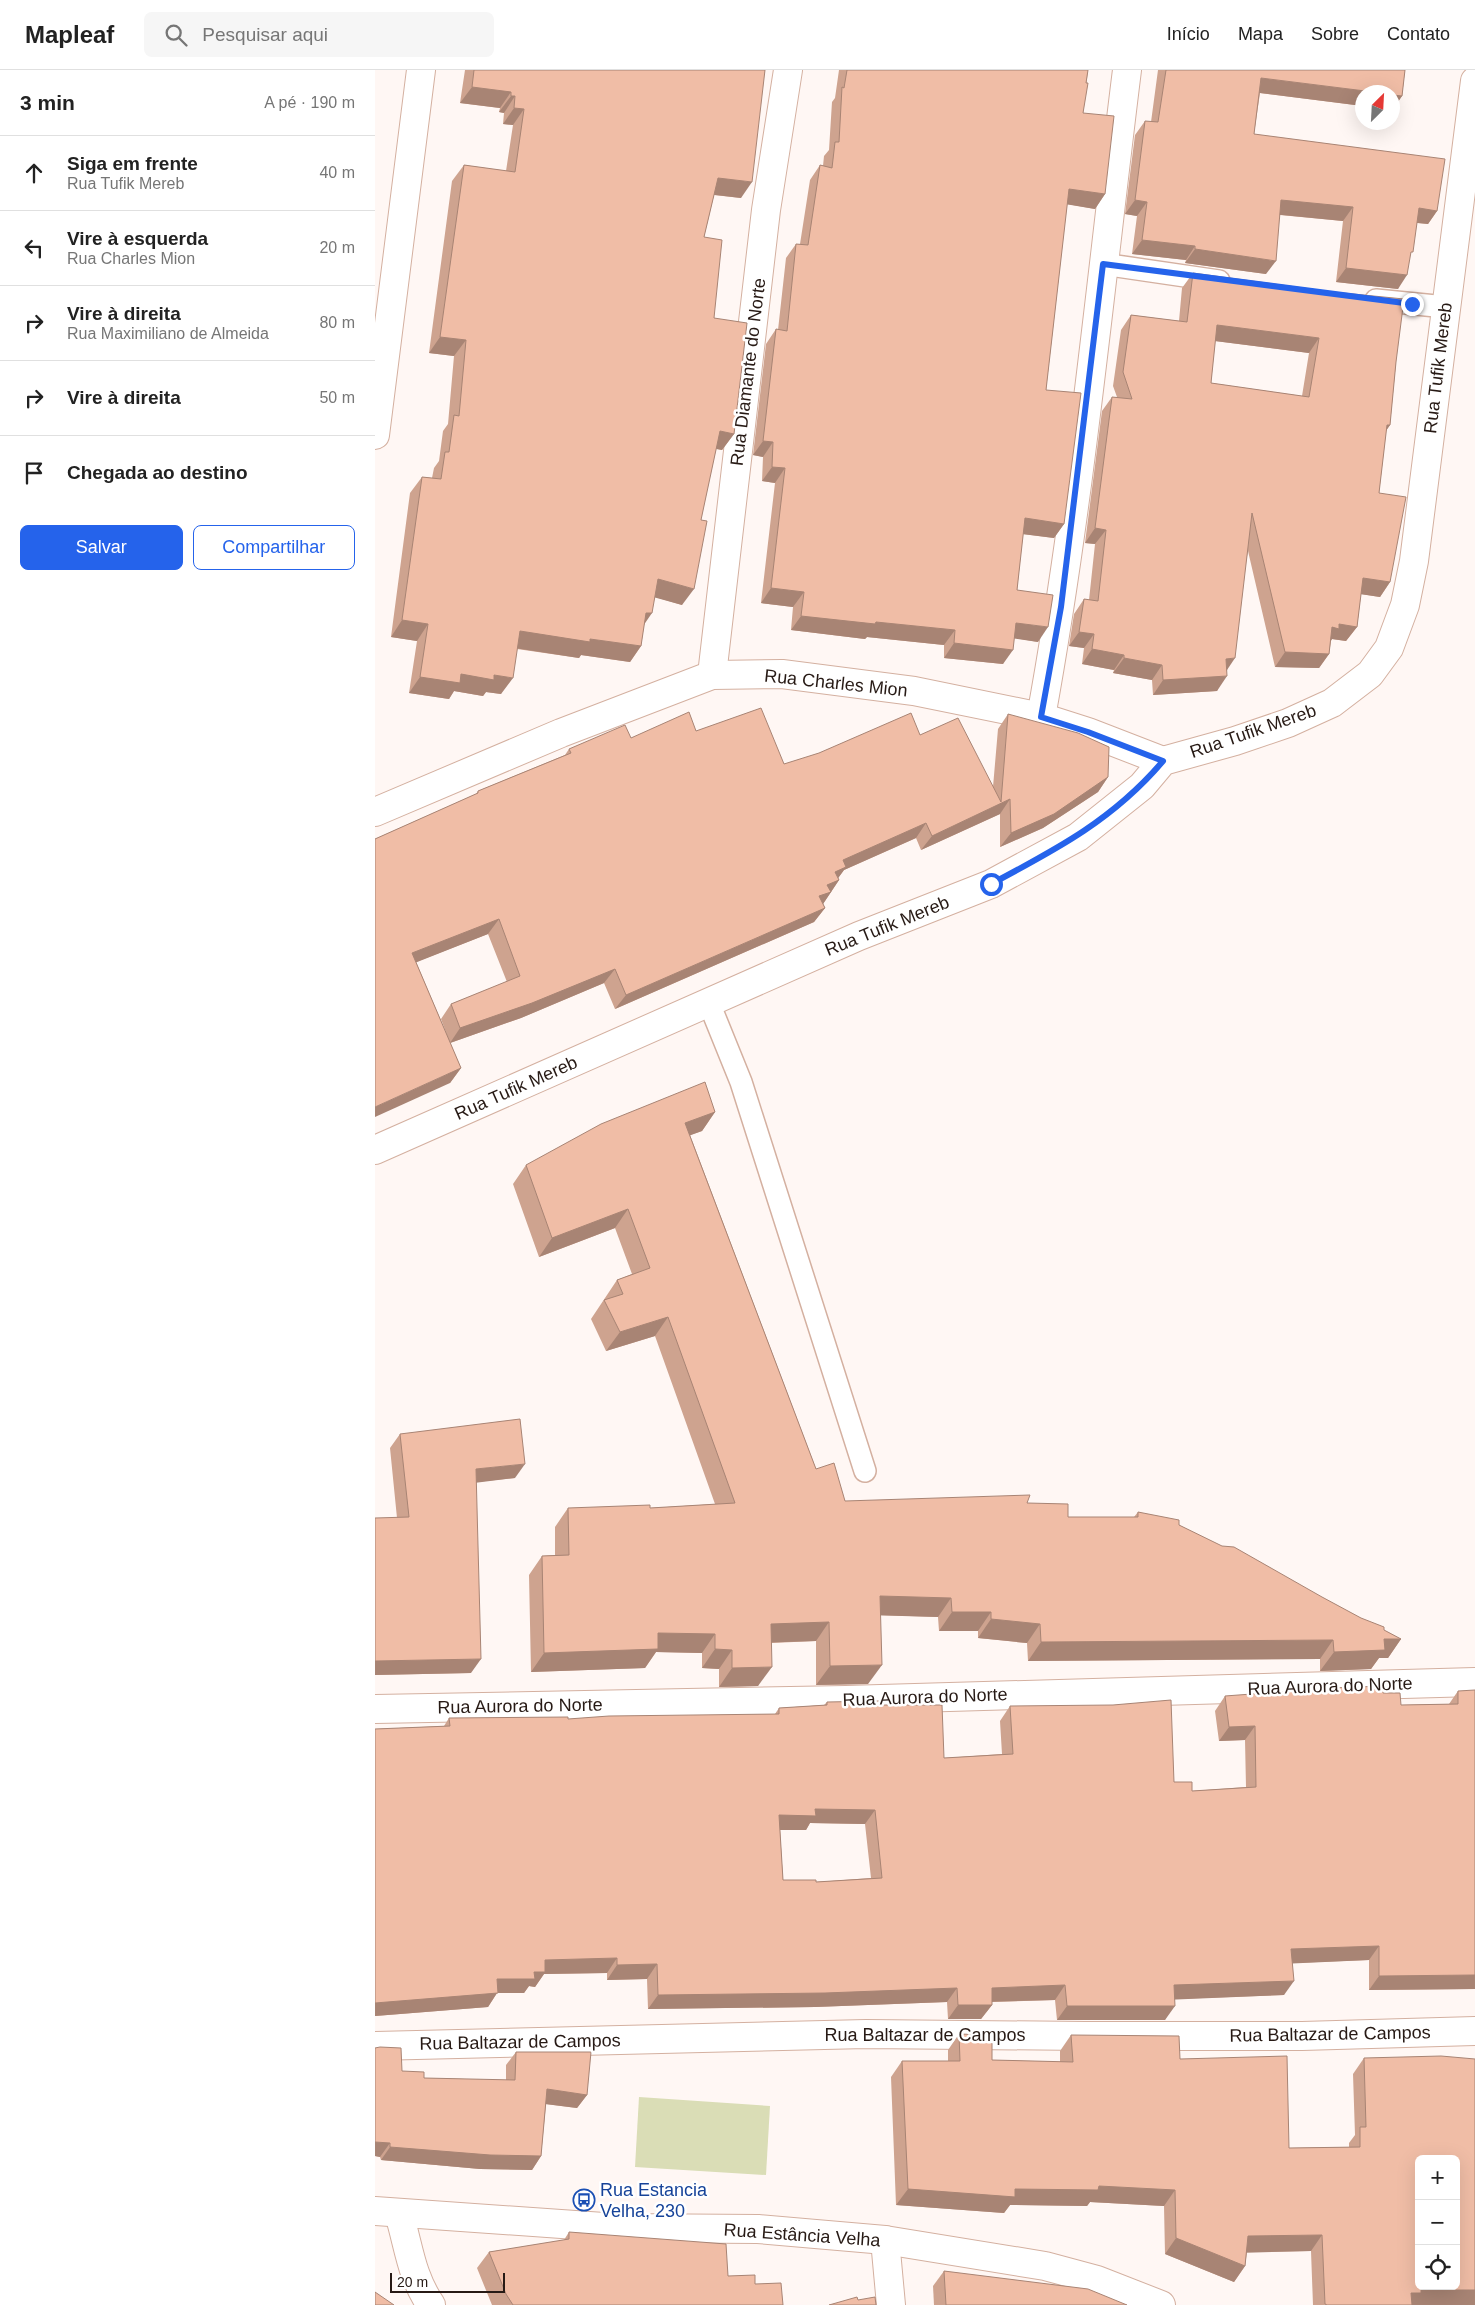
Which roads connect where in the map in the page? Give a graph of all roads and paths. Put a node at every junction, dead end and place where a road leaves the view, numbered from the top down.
1 (421, 70) edge
2 (788, 70) edge
3 (1127, 70) edge
4 (1475, 81) edge
5 (1103, 264) junction
6 (1239, 283) edge
7 (1354, 298) edge
8 (1446, 307) junction
9 (375, 435) edge
10 (712, 675) junction
11 (1041, 717) junction
12 (1163, 761) junction
13 (375, 812) edge
14 (709, 1003) junction
15 (375, 1150) edge
16 (865, 1471) dead end
17 (1475, 1682) edge
18 (375, 1709) edge
19 (1475, 2031) edge
20 (375, 2046) edge
21 (387, 2213) edge
22 (885, 2240) junction
23 (431, 2305) edge
24 (891, 2305) edge
25 (1161, 2305) edge

1 - 9 street
2 - 10 street, Rua Diamante do Norte
3 - 5 street
4 - 8 street, Rua Tufik Mereb
5 - 6 lane
5 - 11 street
7 - 8 lane
8 - 12 street, Rua Tufik Mereb
10 - 11 street, Rua Charles Mion
10 - 13 street, Rua Charles Mion
11 - 12 street, Rua Charles Mion
12 - 14 street, Rua Tufik Mereb
14 - 15 street, Rua Tufik Mereb
14 - 16 lane
17 - 18 street, Rua Aurora do Norte
19 - 20 street, Rua Baltazar de Campos
21 - 22 street, Rua Estância Velha
21 - 23 street
22 - 24 street
22 - 25 street, Rua Estância Velha

